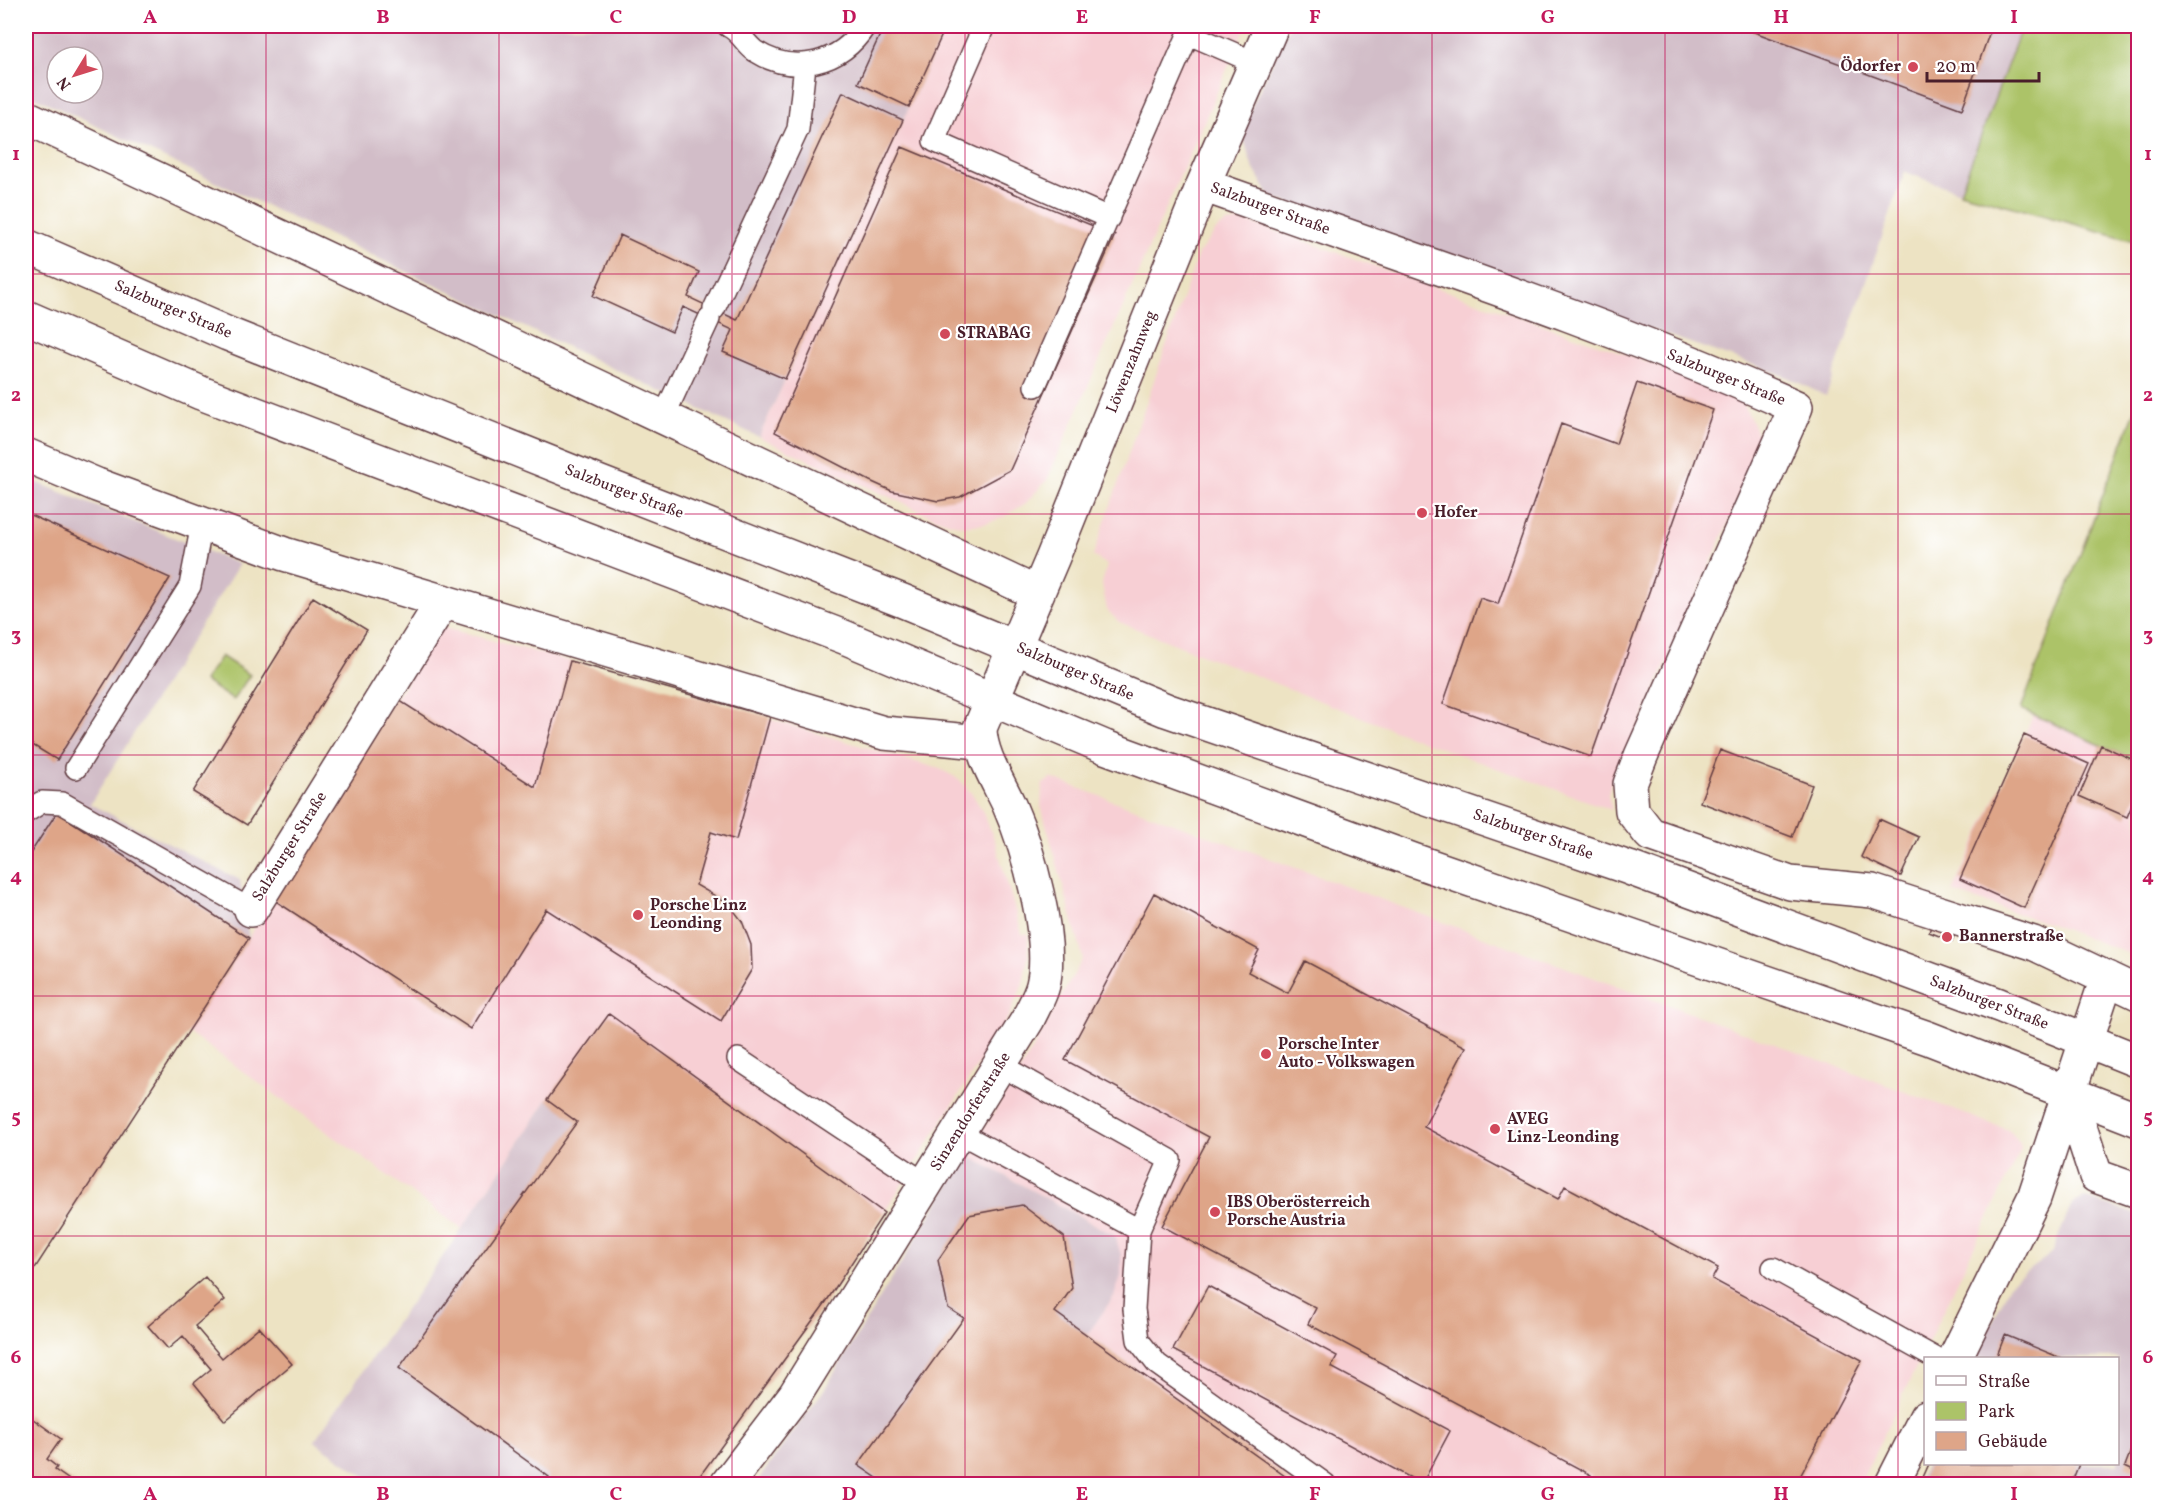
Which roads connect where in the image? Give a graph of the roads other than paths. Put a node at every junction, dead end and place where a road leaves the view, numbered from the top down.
1 (732, 26) edge
2 (865, 26) edge
3 (984, 26) edge
4 (1272, 26) edge
5 (1191, 30) edge
6 (1256, 63) junction
7 (806, 65) junction
8 (26, 117) edge
9 (1203, 185) junction
10 (1109, 218) junction
11 (26, 246) edge
12 (26, 317) edge
13 (1035, 386) dead end
14 (663, 418) junction
15 (26, 454) edge
16 (202, 524) junction
17 (1036, 593) junction
18 (443, 601) junction
19 (1013, 646) junction
20 (991, 699) junction
21 (980, 742) junction
22 (76, 768) dead end
23 (26, 812) edge
24 (251, 910) joint
25 (2107, 978) junction
26 (2139, 993) edge
27 (2087, 1040) junction
28 (738, 1059) dead end
29 (2139, 1061) edge
30 (1000, 1065) junction
31 (2069, 1093) junction
32 (2139, 1120) edge
33 (958, 1132) junction
34 (926, 1184) junction
35 (2139, 1191) edge
36 (1139, 1230) junction
37 (1773, 1268) dead end
38 (1931, 1357) edge
39 (1955, 1357) edge
40 (1924, 1421) edge
41 (727, 1485) edge
42 (1325, 1485) edge
43 (1892, 1485) edge

1 - 7 lane
2 - 7 lane
3 - 10 lane
4 - 6 street, Löwenzahnweg
5 - 6 lane
5 - 10 lane
6 - 9 street, Löwenzahnweg
7 - 14 lane
8 - 14 street
9 - 17 street, Löwenzahnweg
9 - 25 street, Salzburger Straße
10 - 13 lane
11 - 19 street, Salzburger Straße
12 - 20 street
14 - 17 street
15 - 16 street
16 - 18 street
16 - 22 lane
17 - 19 street, Löwenzahnweg
18 - 21 street
18 - 24 street, Salzburger Straße
19 - 20 street, Löwenzahnweg
19 - 27 street, Salzburger Straße
20 - 21 street
20 - 31 street
21 - 30 street, Sinzendorferstraße
23 - 24 lane
25 - 26 street, Salzburger Straße
25 - 27 street
27 - 29 street, Salzburger Straße
27 - 31 street
28 - 34 lane
30 - 33 street, Sinzendorferstraße
30 - 36 lane
31 - 32 street
31 - 35 street
31 - 39 street
33 - 34 street, Sinzendorferstraße
33 - 36 lane
34 - 41 street, Sinzendorferstraße
36 - 42 lane
37 - 38 lane
40 - 43 street

